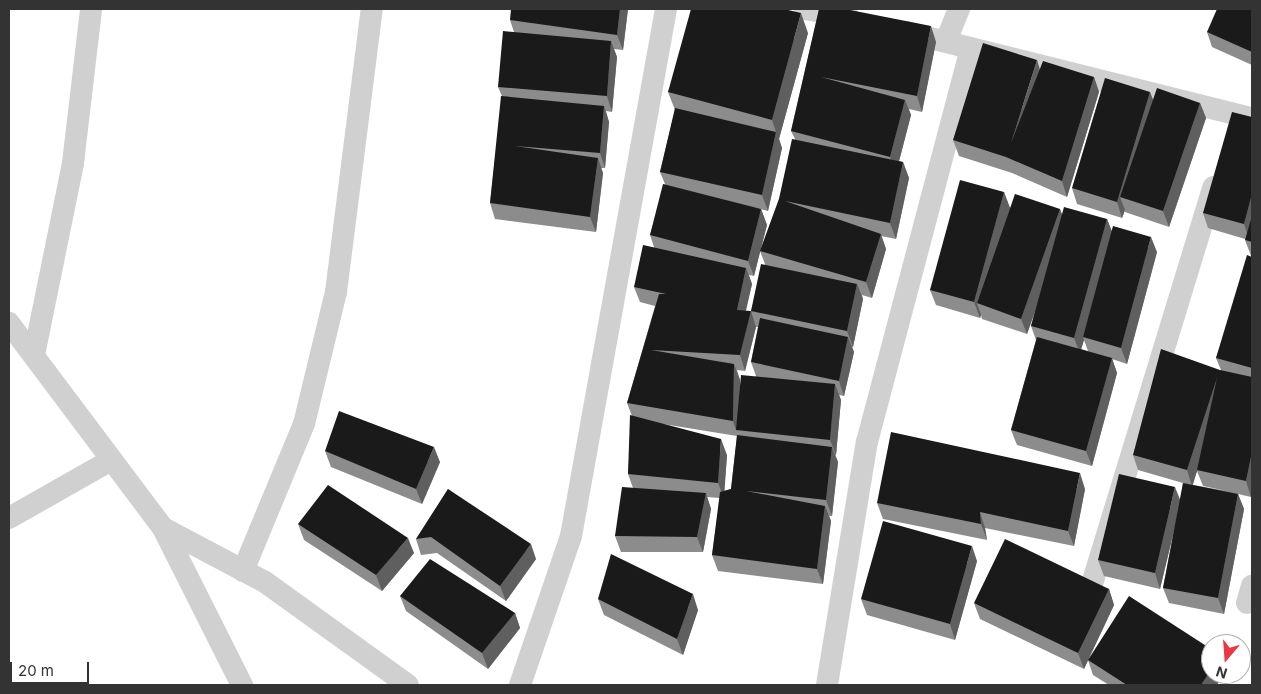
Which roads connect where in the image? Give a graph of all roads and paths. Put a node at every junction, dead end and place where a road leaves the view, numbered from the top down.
1 (91, 9) edge
2 (372, 9) edge
3 (666, 9) edge
4 (805, 9) edge
5 (959, 9) edge
6 (946, 41) junction
7 (971, 48) junction
8 (1240, 120) edge
9 (1219, 169) edge
10 (9, 323) edge
11 (34, 355) junction
12 (111, 460) junction
13 (9, 518) edge
14 (163, 528) junction
15 (243, 571) junction
16 (1092, 584) edge
17 (242, 685) edge
18 (408, 685) edge
19 (520, 685) edge
20 (827, 685) edge

1 - 11 street
2 - 15 street
3 - 19 street
4 - 6 street
5 - 6 street
6 - 7 street
7 - 8 street
7 - 20 street
9 - 16 street
10 - 11 street
11 - 12 street
12 - 13 street
12 - 14 street
14 - 15 street
14 - 17 street
15 - 18 street

